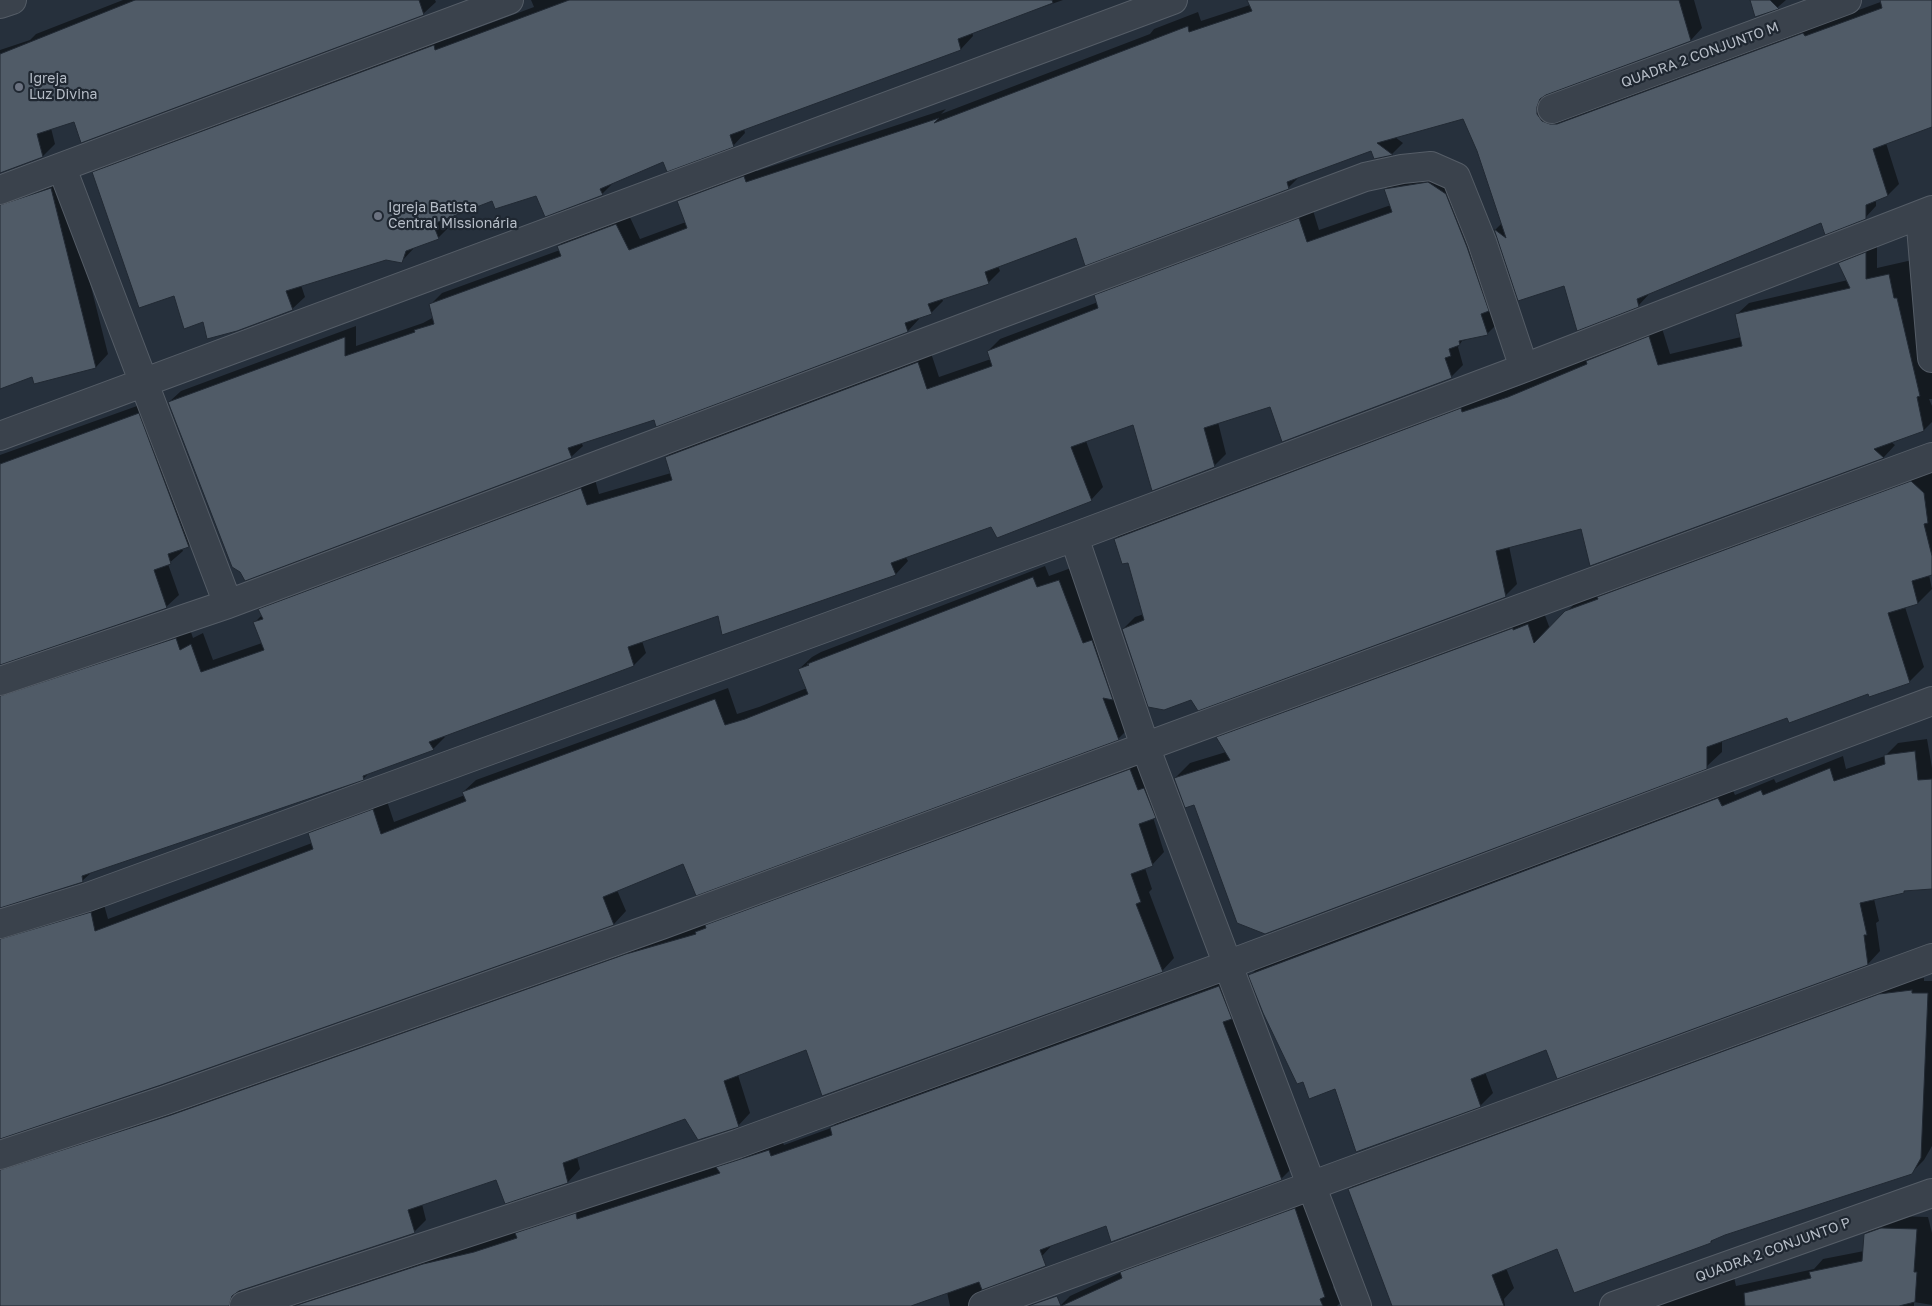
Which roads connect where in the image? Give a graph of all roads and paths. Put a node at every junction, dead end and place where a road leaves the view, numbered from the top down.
1 (12, 0) edge
2 (509, 0) edge
3 (1173, 0) edge
4 (1847, 0) edge
5 (0, 4) edge
6 (1552, 109) dead end
7 (62, 168) junction
8 (0, 190) edge
9 (1926, 212) edge
10 (1932, 358) edge
11 (1524, 368) junction
12 (144, 384) junction
13 (0, 436) edge
14 (1932, 457) edge
15 (1074, 537) junction
16 (228, 604) junction
17 (0, 681) edge
18 (1932, 701) edge
19 (1145, 746) junction
20 (0, 924) edge
21 (1932, 958) edge
22 (1226, 965) junction
23 (0, 1155) edge
24 (1313, 1184) junction
25 (1932, 1193) edge
26 (244, 1306) edge
27 (983, 1306) edge
28 (1357, 1306) edge
29 (1614, 1306) edge

1 - 5 street
2 - 7 street
3 - 12 street
4 - 6 street, QUADRA 2 CONJUNTO M
7 - 8 street
7 - 12 street
9 - 10 street
9 - 11 street
11 - 15 street
11 - 16 street
12 - 13 street
12 - 16 street
14 - 19 street
15 - 19 street
15 - 20 street
16 - 17 street
18 - 22 street
19 - 22 street
19 - 23 street
21 - 24 street
22 - 24 street
22 - 26 street
24 - 27 street
24 - 28 street
25 - 29 street, QUADRA 2 CONJUNTO P

